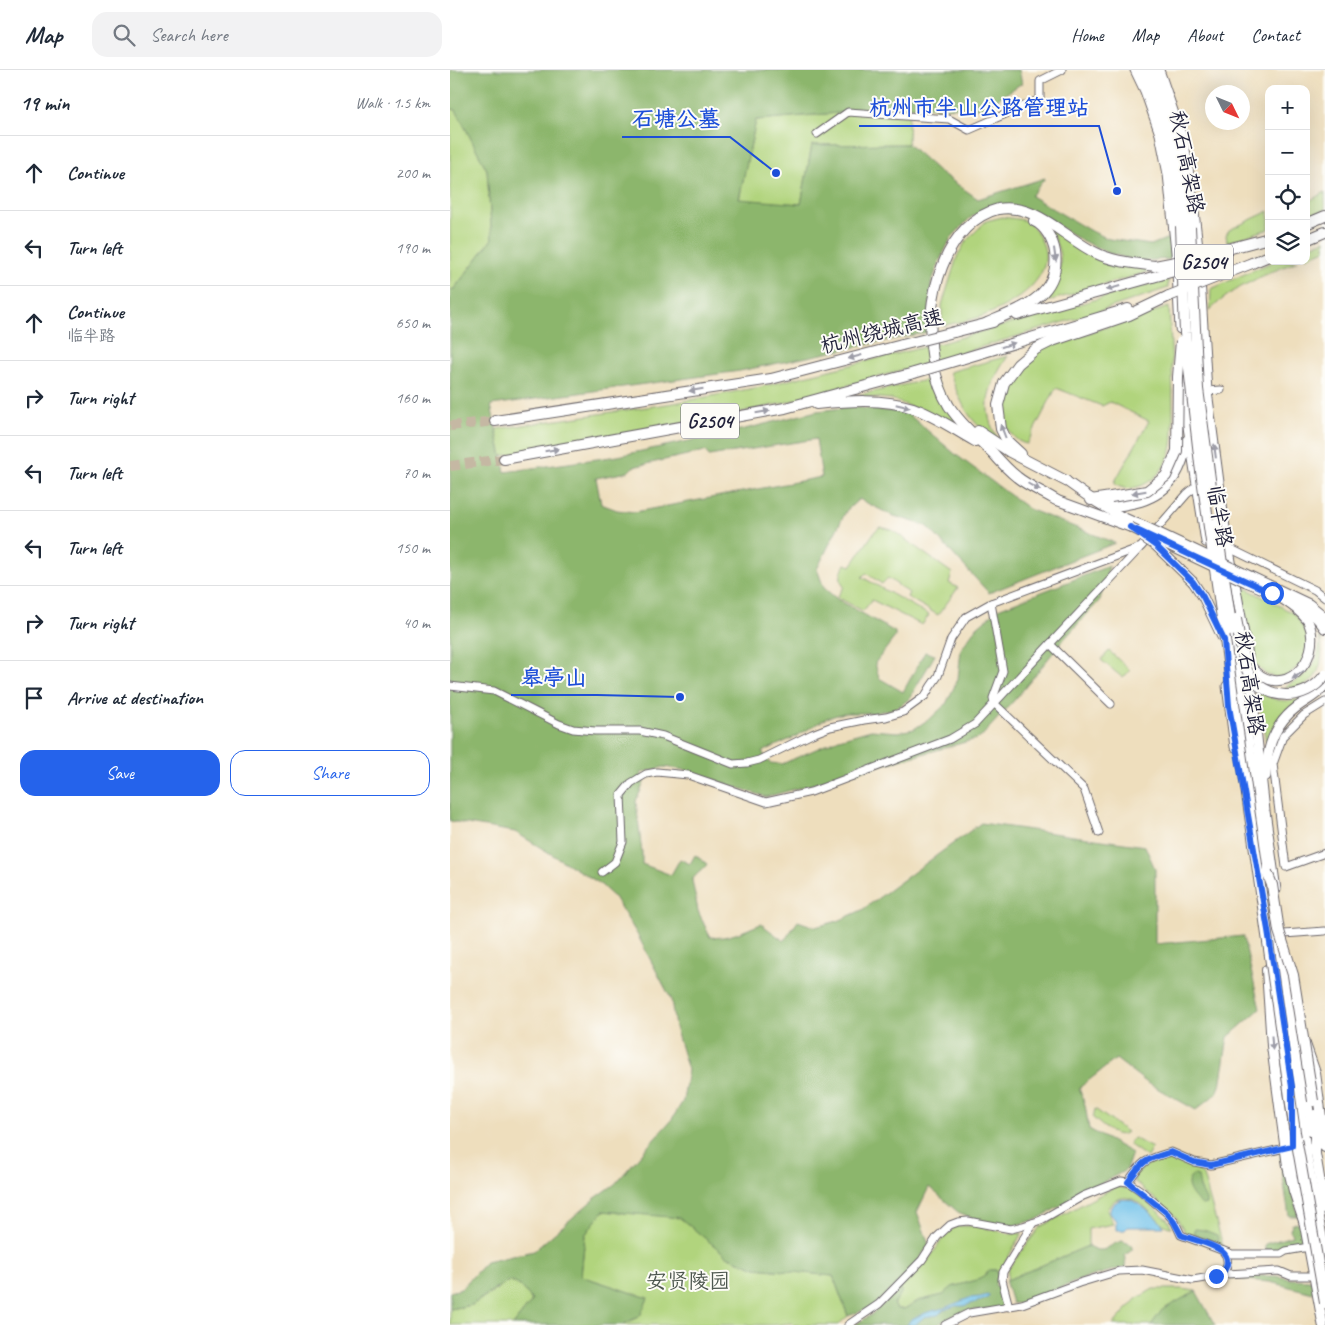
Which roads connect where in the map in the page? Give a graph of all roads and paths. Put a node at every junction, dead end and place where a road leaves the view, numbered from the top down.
1 (1062, 70) edge
2 (1135, 70) edge
3 (1142, 70) edge
4 (1150, 70) edge
5 (1159, 70) edge
6 (817, 134) dead end
7 (1325, 216) edge
8 (1310, 222) edge
9 (1325, 232) edge
10 (1310, 238) edge
11 (1265, 240) edge
12 (1265, 241) edge
13 (1265, 258) edge
14 (1169, 296) junction
15 (1184, 305) junction
16 (987, 323) junction
17 (1221, 390) dead end
18 (1207, 391) junction
19 (785, 408) junction
20 (1186, 414) junction
21 (495, 421) tunnel mouth
22 (987, 448) junction
23 (504, 459) tunnel mouth
24 (1036, 465) junction
25 (1218, 477) junction
26 (1066, 481) joint
27 (1196, 484) junction
28 (1056, 500) joint
29 (1091, 500) junction
30 (1130, 527) junction
31 (1141, 547) junction
32 (1229, 548) junction
33 (1248, 579) junction
34 (1272, 593) junction
35 (1227, 594) junction
36 (1325, 598) edge
37 (991, 603) junction
38 (1325, 617) edge
39 (1325, 628) edge
40 (1224, 640) junction
41 (1050, 644) junction
42 (1249, 664) junction
43 (1325, 676) edge
44 (450, 686) edge
45 (1325, 686) edge
46 (1325, 702) edge
47 (994, 703) junction
48 (1111, 704) dead end
49 (1265, 811) junction
50 (1099, 833) dead end
51 (1325, 853) edge
52 (602, 872) dead end
53 (1267, 872) junction
54 (1264, 917) junction
55 (1325, 931) edge
56 (1284, 934) junction
57 (1291, 1002) junction
58 (1284, 1030) junction
59 (1292, 1146) junction
60 (1325, 1147) edge
61 (1315, 1151) junction
62 (1128, 1182) junction
63 (1325, 1210) edge
64 (1032, 1223) junction
65 (1309, 1225) junction
66 (1309, 1247) junction
67 (1223, 1250) junction
68 (1281, 1254) junction
69 (1325, 1255) edge
70 (1279, 1271) junction
71 (1222, 1274) junction
72 (1314, 1276) junction
73 (1325, 1303) edge
74 (1009, 1307) junction
75 (848, 1325) edge
76 (945, 1325) edge
77 (1323, 1325) edge

1 - 6 street
2 - 20 main road, 临半路
3 - 15 highway, 秋石高架路, bridge
4 - 35 highway, 秋石高架路, bridge
5 - 18 main road, 临半路
7 - 8 highway
9 - 10 highway
11 - 22 highway, bridge
12 -> 16 highway, 杭州绕城高速 / G2504, bridge
13 - 14 highway, G2504, bridge
19 -> 14 highway, G2504, bridge
24 -> 14 highway
15 -> 29 highway, bridge
15 - 54 highway, 秋石高架路, bridge
16 -> 21 highway, 杭州绕城高速 / G2504, bridge
24 -> 16 highway
17 - 18 street
25 -> 18 main road, 临半路
19 -> 22 highway
23 -> 19 highway, G2504
20 - 27 main road, 临半路
20 - 29 main road
22 -> 28 highway
24 - 26 highway
25 - 27 street
25 - 32 main road, 临半路
26 - 29 main road
27 - 31 street
27 - 40 main road, 临半路
28 - 30 main road
29 - 33 main road, bridge
30 - 33 main road, bridge
30 - 40 main road, bridge
31 - 37 street
31 - 41 street
32 - 36 street
32 - 42 main road, 临半路
33 - 34 main road
33 - 38 main road
34 - 39 highway
34 -> 42 main road
35 - 43 highway, bridge
35 - 53 highway, 秋石高架路, bridge
37 - 44 street
37 - 47 street
40 - 58 main road, 临半路
41 - 47 street
41 - 48 street
42 - 49 main road, 临半路
45 - 49 main road
46 - 51 street
47 - 50 street
47 - 52 street
49 - 56 main road, 临半路
53 - 61 highway, bridge
53 - 69 highway, 秋石高架路, bridge
54 - 65 highway, 秋石高架路, bridge
54 -> 65 highway, bridge
55 - 56 street
56 - 57 main road, 临半路
57 - 60 highway
57 - 61 main road, 临半路
58 - 59 main road, 临半路
58 - 65 highway, bridge
59 - 62 street
59 - 65 main road, 临半路
61 - 63 main road, 临半路
62 - 64 street
62 - 67 street
64 - 74 street
64 - 75 street
65 - 66 main road, 临半路
65 - 73 highway, 秋石高架路, bridge
66 - 68 street
66 - 72 main road, 临半路
67 - 68 street
67 - 71 street
68 - 70 street
70 - 71 street
70 - 72 street
71 - 74 street
72 - 77 main road, 临半路
74 - 76 street

